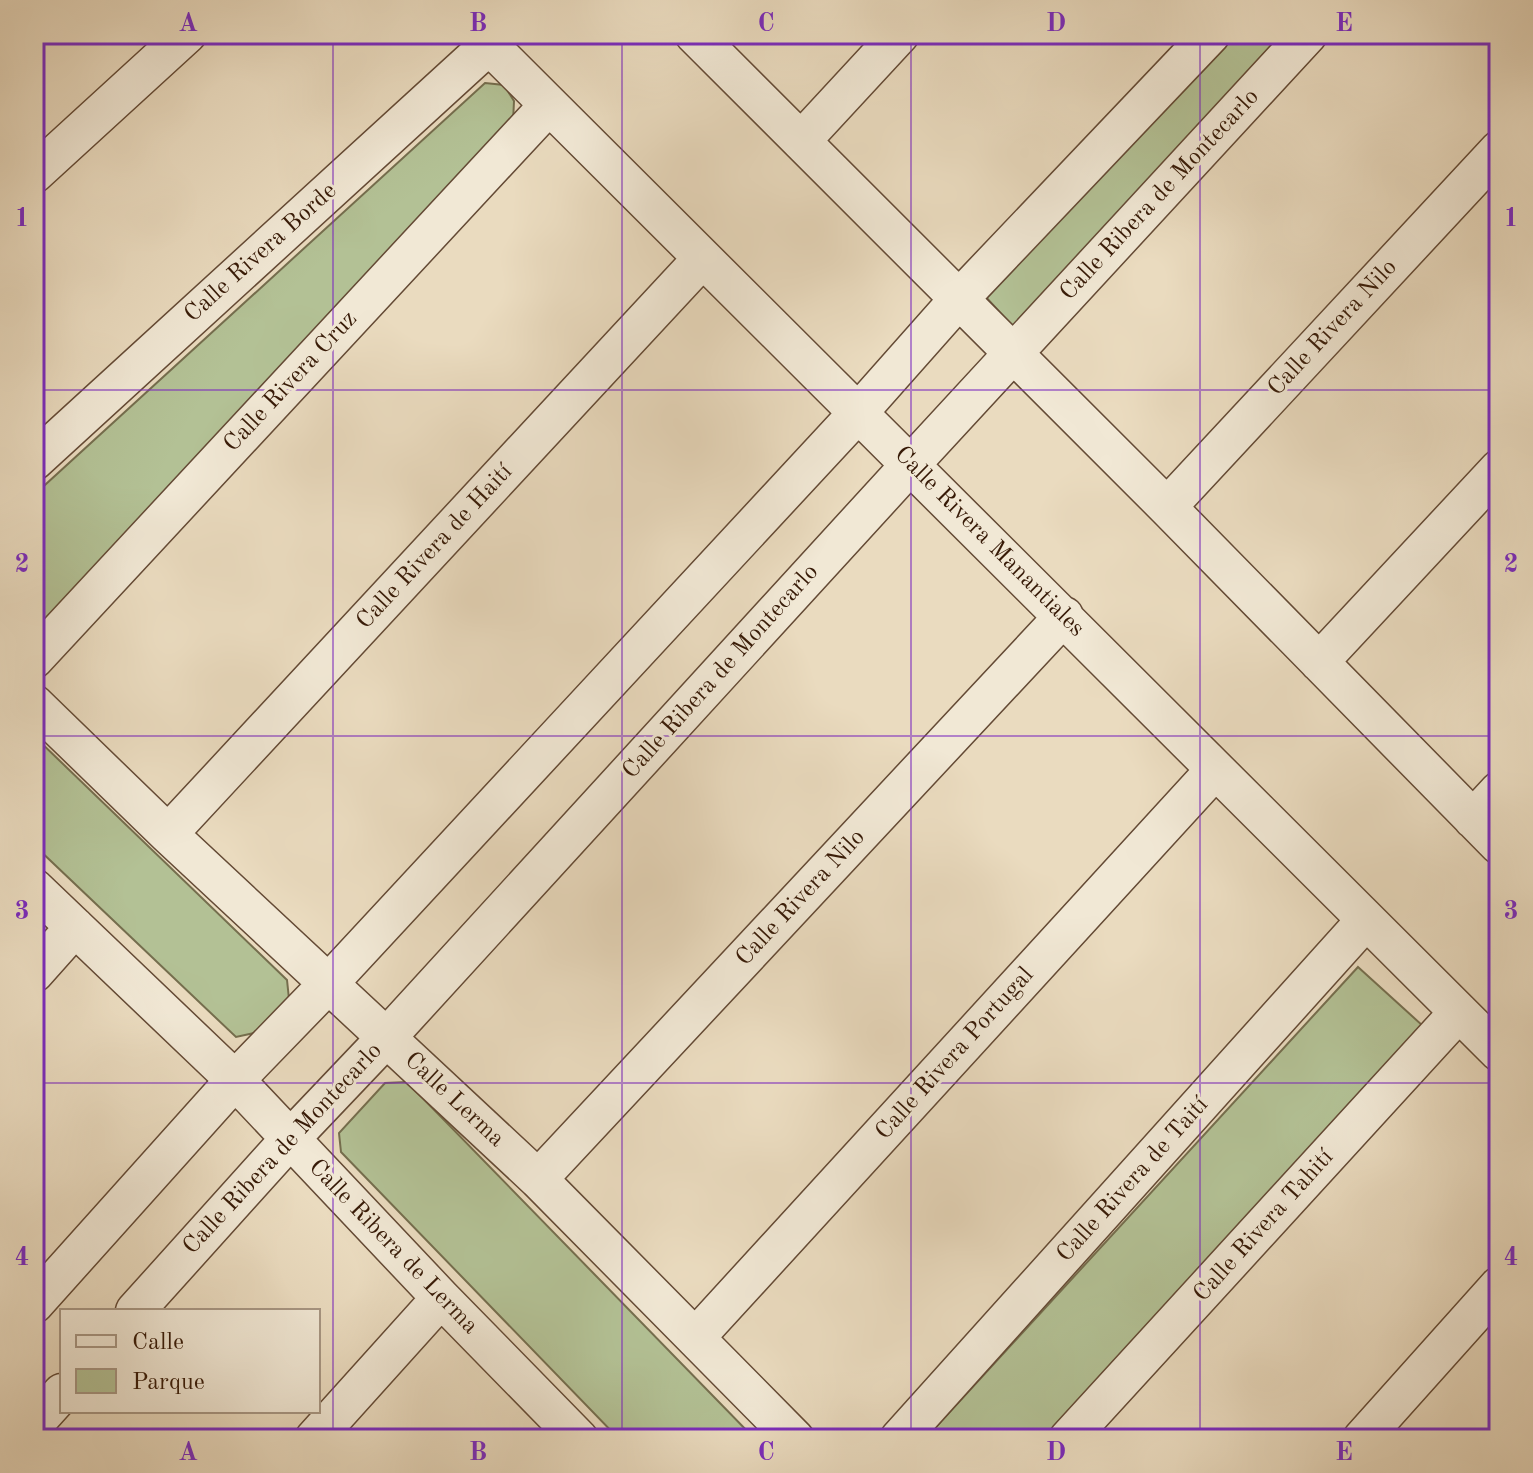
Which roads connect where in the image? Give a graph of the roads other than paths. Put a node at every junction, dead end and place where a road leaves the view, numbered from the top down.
1 (187, 34) edge
2 (694, 34) edge
3 (900, 34) edge
4 (1211, 34) edge
5 (1308, 34) edge
6 (483, 40) edge
7 (549, 105) junction
8 (801, 141) junction
9 (1499, 150) edge
10 (34, 174) edge
11 (702, 259) junction
12 (958, 300) junction
13 (1015, 353) junction
14 (857, 414) junction
15 (39, 446) edge
16 (911, 464) junction
17 (1499, 469) edge
18 (1167, 507) junction
19 (1064, 616) junction
20 (34, 659) edge
21 (1319, 662) junction
22 (34, 704) edge
23 (1215, 770) junction
24 (1499, 791) edge
25 (1486, 832) edge
26 (168, 834) junction
27 (34, 888) edge
28 (1366, 920) junction
29 (75, 927) junction
30 (34, 973) edge
31 (328, 984) junction
32 (1459, 1012) junction
33 (387, 1037) junction
34 (1499, 1052) edge
35 (235, 1080) junction
36 (290, 1139) junction
37 (538, 1179) junction
38 (1499, 1286) edge
39 (441, 1298) junction
40 (34, 1304) edge
41 (137, 1309) edge
42 (695, 1338) junction
43 (60, 1395) edge
44 (34, 1424) edge
45 (314, 1439) edge
46 (579, 1439) edge
47 (795, 1439) edge
48 (899, 1439) edge
49 (1068, 1439) edge
50 (1362, 1439) edge

1 - 10 street
2 - 8 street
3 - 8 street
4 - 12 street
5 - 13 street, Calle Ribera de Montecarlo
6 - 7 street, Calle Rivera Manantiales
6 - 15 street, Calle Rivera Borde
7 - 11 street, Calle Rivera Manantiales
7 - 20 street, Calle Rivera Cruz
8 - 12 street
9 - 18 street, Calle Rivera Nilo
11 - 14 street, Calle Rivera Manantiales
11 - 26 street, Calle Rivera de Haití
12 - 13 street
12 - 14 street
13 - 16 street, Calle Ribera de Montecarlo
13 - 18 street
14 - 16 street, Calle Rivera Manantiales
14 - 31 street
16 - 19 street, Calle Rivera Manantiales
16 - 33 street, Calle Ribera de Montecarlo
17 - 21 street
18 - 21 street
19 - 23 street, Calle Rivera Manantiales
19 - 37 street, Calle Rivera Nilo
21 - 25 street
22 - 26 street, Calle Lerma
23 - 28 street, Calle Rivera Manantiales
23 - 42 street, Calle Rivera Portugal
24 - 25 street
26 - 31 street, Calle Lerma
27 - 29 street, Calle Ribera de Lerma
28 - 32 street, Calle Rivera Manantiales
28 - 48 street, Calle Rivera de Taití
29 - 30 street
29 - 35 street, Calle Ribera de Lerma
31 - 33 street, Calle Lerma
31 - 35 street
32 - 34 street, Calle Rivera Manantiales
32 - 49 street, Calle Rivera Tahití
33 - 36 street, Calle Ribera de Montecarlo
33 - 37 street, Calle Lerma
35 - 36 street, Calle Ribera de Lerma
35 - 40 street
36 - 39 street, Calle Ribera de Lerma
36 - 41 street, Calle Ribera de Montecarlo
37 - 42 street, Calle Lerma
38 - 50 street
39 - 45 street
39 - 46 street, Calle Ribera de Lerma
42 - 47 street, Calle Lerma
43 - 44 street

